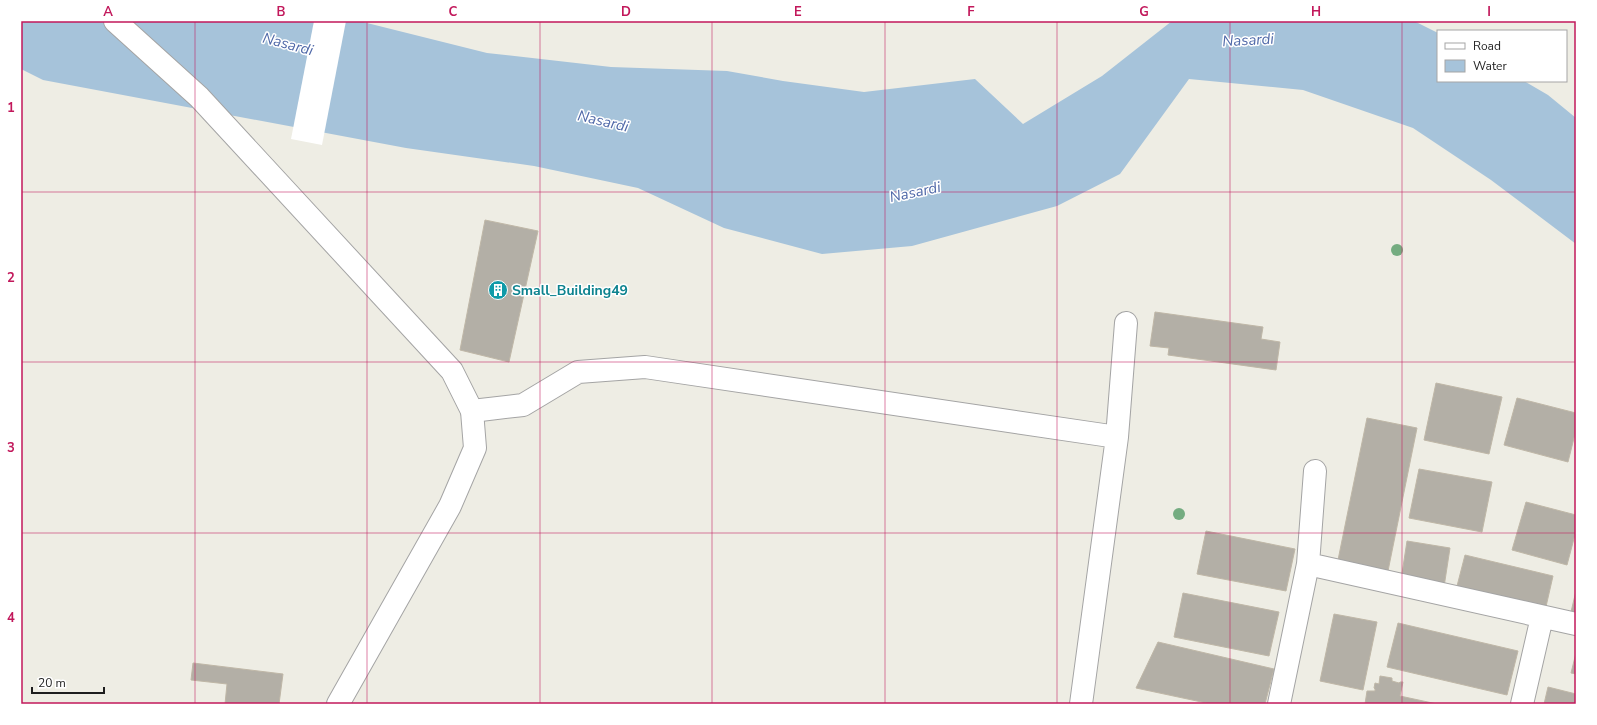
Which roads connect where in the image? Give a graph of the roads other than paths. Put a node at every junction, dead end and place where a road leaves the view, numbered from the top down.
1 (115, 21) edge
2 (1126, 323) dead end
3 (472, 411) junction
4 (1117, 437) junction
5 (1315, 471) dead end
6 (1308, 564) junction
7 (1542, 617) junction
8 (1576, 624) edge
9 (338, 704) edge
10 (1081, 704) edge
11 (1279, 704) edge
12 (1522, 704) edge

1 - 3 street
2 - 4 street
3 - 4 street
3 - 9 street
4 - 10 street
5 - 6 street
6 - 7 street
6 - 11 street
7 - 8 street
7 - 12 street

